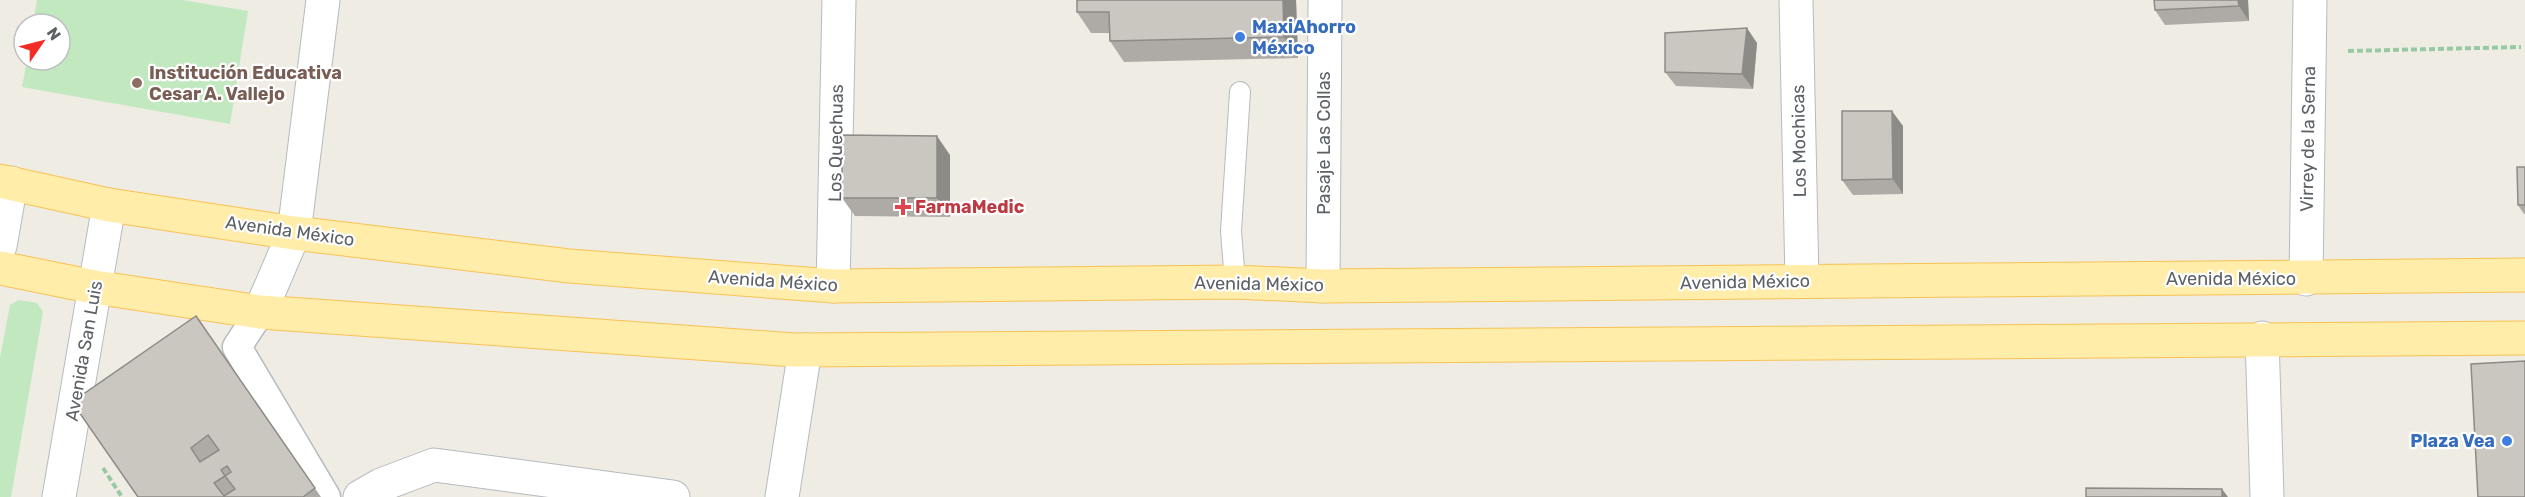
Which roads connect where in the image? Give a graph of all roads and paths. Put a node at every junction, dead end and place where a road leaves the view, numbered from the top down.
1 (323, 0) edge
2 (839, 0) edge
3 (1325, 0) edge
4 (1796, 0) edge
5 (2310, 0) edge
6 (2521, 47) dead end
7 (2309, 52) junction
8 (1240, 92) dead end
9 (6, 182) edge
10 (109, 205) junction
11 (294, 233) junction
12 (0, 246) edge
13 (0, 268) edge
14 (2525, 275) edge
15 (2306, 279) junction
16 (1802, 281) junction
17 (1235, 282) junction
18 (833, 286) junction
19 (1323, 286) junction
20 (94, 287) junction
21 (260, 312) junction
22 (2262, 338) junction
23 (2525, 338) edge
24 (805, 350) junction
25 (58, 497) edge
26 (326, 497) edge
27 (360, 497) edge
28 (672, 497) edge
29 (782, 497) edge
30 (2267, 497) edge

1 - 11 street
2 - 18 street, Los Quechuas
3 - 19 street, Pasaje Las Collas
4 - 16 street, Los Mochicas
5 - 7 street, Virrey de la Serna
6 - 7 path
7 - 15 street, Virrey de la Serna
8 - 17 lane
9 - 10 main road, Avenida México
9 - 12 street
10 - 11 main road, Avenida México
10 - 20 street, Avenida San Luis
11 - 18 main road, Avenida México
11 - 21 street
13 - 20 main road
14 - 15 main road, Avenida México
15 - 16 main road, Avenida México
16 - 19 main road, Avenida México
17 - 18 main road, Avenida México
17 - 19 main road, Avenida México
20 - 21 main road
20 - 25 street, Avenida San Luis
21 - 24 main road
21 - 26 street
22 - 23 main road
22 - 24 main road
22 - 30 street
24 - 29 street
27 - 28 street

